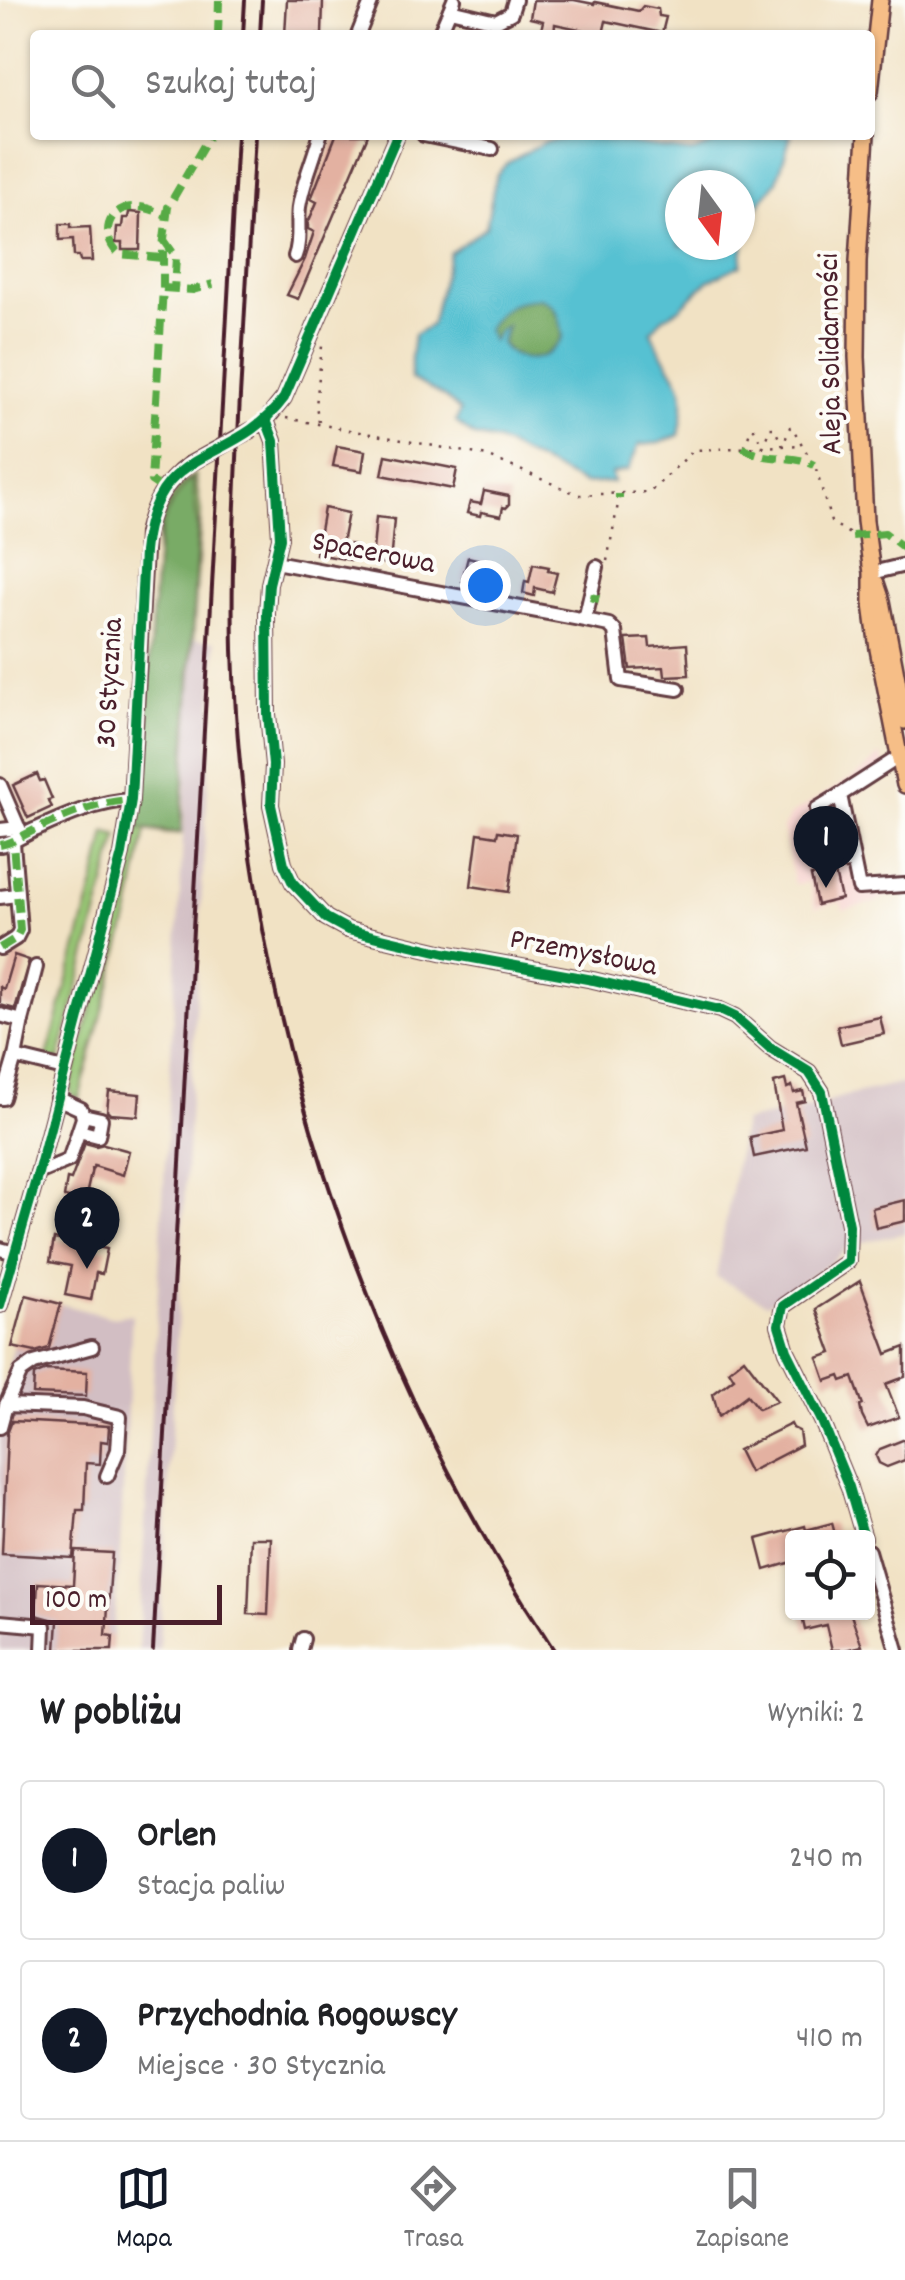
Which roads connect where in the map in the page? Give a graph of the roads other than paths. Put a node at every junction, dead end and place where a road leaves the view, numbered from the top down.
1 (372, 0) edge
2 (515, 0) edge
3 (880, 0) edge
4 (452, 5) edge
5 (360, 30) edge
6 (441, 30) edge
7 (875, 46) edge
8 (319, 140) edge
9 (395, 140) edge
10 (460, 140) edge
11 (866, 140) edge
12 (492, 149) dead end
13 (295, 256) dead end
14 (266, 420) junction
15 (275, 562) junction
16 (905, 565) edge
17 (602, 566) road end
18 (872, 573) junction
19 (580, 619) junction
20 (678, 689) dead end
21 (905, 721) edge
22 (899, 756) junction
23 (0, 785) edge
24 (905, 785) edge
25 (840, 796) junction
26 (130, 800) junction
27 (822, 829) dead end
28 (0, 830) edge
29 (14, 838) edge
30 (826, 848) dead end
31 (853, 862) junction
32 (905, 885) edge
33 (18, 895) junction
34 (0, 897) edge
35 (0, 948) edge
36 (36, 967) dead end
37 (0, 1015) edge
38 (22, 1020) junction
39 (9, 1061) edge
40 (64, 1069) junction
41 (0, 1098) edge
42 (56, 1098) junction
43 (38, 1173) junction
44 (0, 1249) edge
45 (15, 1253) junction
46 (0, 1305) edge
47 (92, 1347) dead end
48 (6, 1405) junction
49 (0, 1427) edge
50 (107, 1476) dead end
51 (861, 1530) edge
52 (875, 1575) edge
53 (0, 1622) edge
54 (43, 1650) edge
55 (897, 1650) edge

1 - 5 street
2 - 4 street
3 - 7 main road
4 - 6 street
8 - 13 street
9 - 14 street, 30 Stycznia
10 - 12 street
11 - 18 main road, Aleja Solidarności
14 - 15 street, Przemysłowa
14 - 26 street, 30 Stycznia, bridge
15 - 19 street, Spacerowa
15 - 51 street, Przemysłowa
16 - 18 street
17 - 19 street
18 - 21 main road, Aleja Solidarności
18 - 22 main road, Aleja Solidarności
19 - 20 street, Spacerowa
22 - 24 main road, Aleja Solidarności
22 - 25 street
23 - 29 street
25 - 27 street
25 - 31 street
26 - 29 street
26 - 40 street, 30 Stycznia
28 - 29 street
29 - 33 street
30 - 31 street
31 - 32 street
33 - 34 street
33 - 35 street
36 - 38 street
37 - 38 street
38 - 39 street
39 - 40 street
39 - 41 street
40 - 42 street, 30 Stycznia
42 - 43 street, 30 Stycznia
42 - 43 street
43 - 45 street, 30 Stycznia
44 - 45 street
45 - 46 street, 30 Stycznia
47 - 48 street
48 - 49 street
48 - 50 street
52 - 55 street
53 - 54 street

